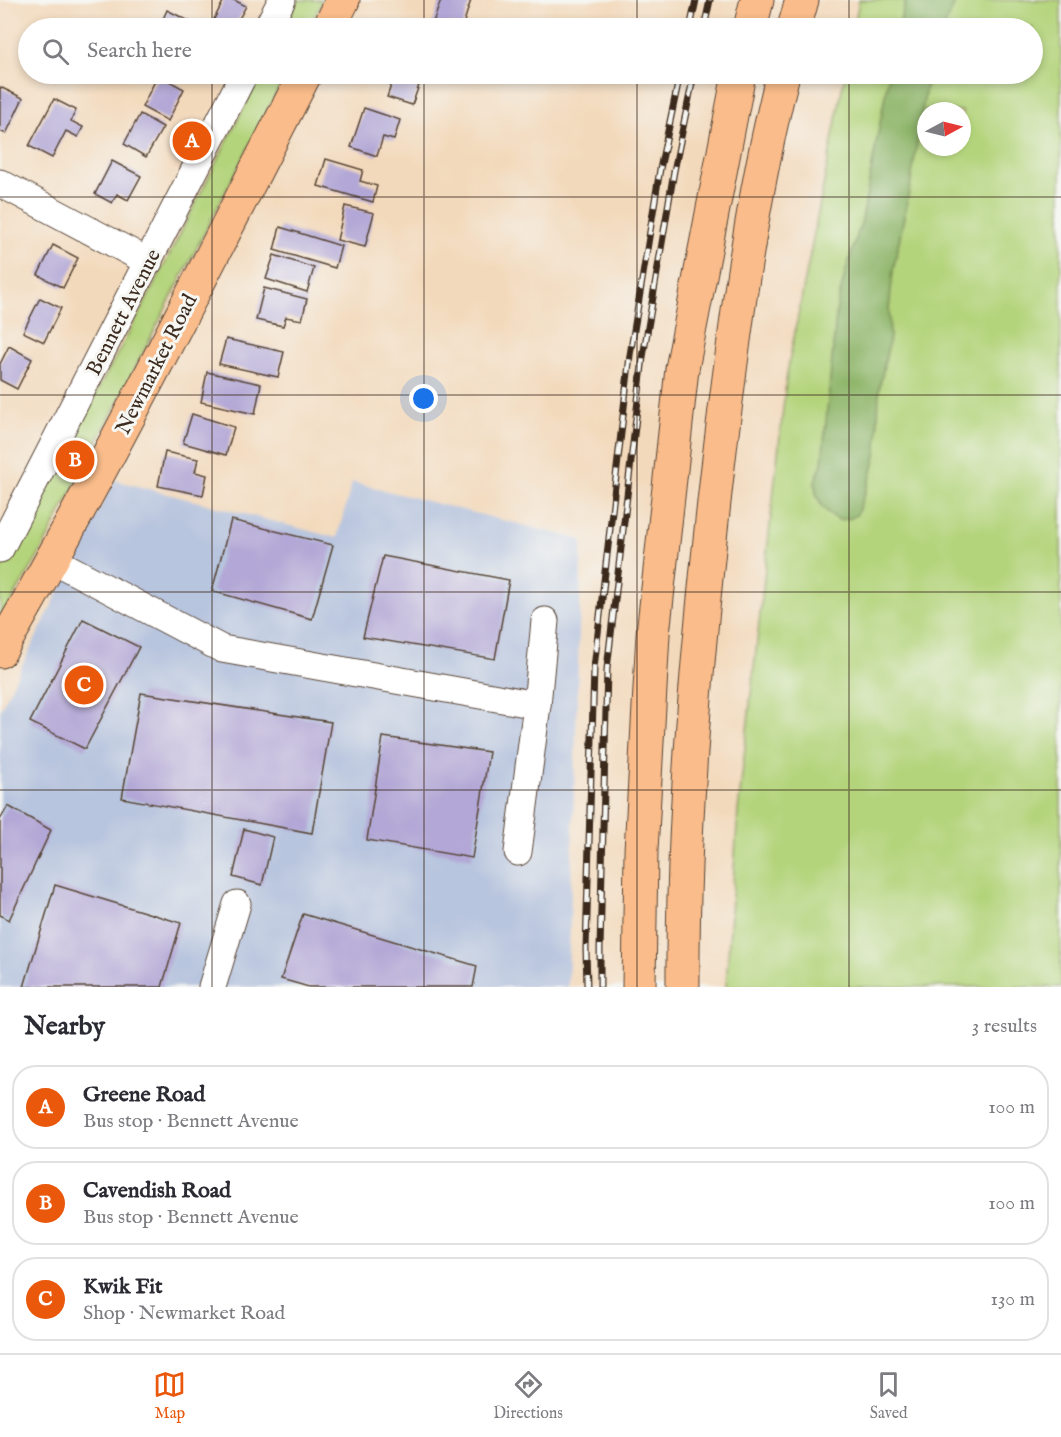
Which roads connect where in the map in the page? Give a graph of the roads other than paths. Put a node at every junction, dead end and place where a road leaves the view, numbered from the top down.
1 (282, 0) edge
2 (343, 0) edge
3 (757, 0) edge
4 (802, 0) edge
5 (272, 18) edge
6 (333, 18) edge
7 (752, 18) edge
8 (797, 18) edge
9 (239, 84) edge
10 (300, 84) edge
11 (737, 84) edge
12 (780, 84) edge
13 (0, 183) edge
14 (149, 262) junction
15 (0, 549) edge
16 (53, 560) junction
17 (545, 621) dead end
18 (0, 651) edge
19 (537, 705) junction
20 (518, 852) dead end
21 (237, 904) dead end
22 (212, 987) edge
23 (639, 987) edge
24 (683, 987) edge

1 - 5 street
2 - 6 main road
3 - 7 main road
4 - 8 main road
9 - 14 street, Bennett Avenue
10 - 16 main road, Newmarket Road
11 - 23 main road
12 - 24 main road
13 - 14 street
14 - 15 street, Bennett Avenue
16 - 18 main road, Newmarket Road
16 - 19 street
17 - 19 street
19 - 20 street
21 - 22 street

